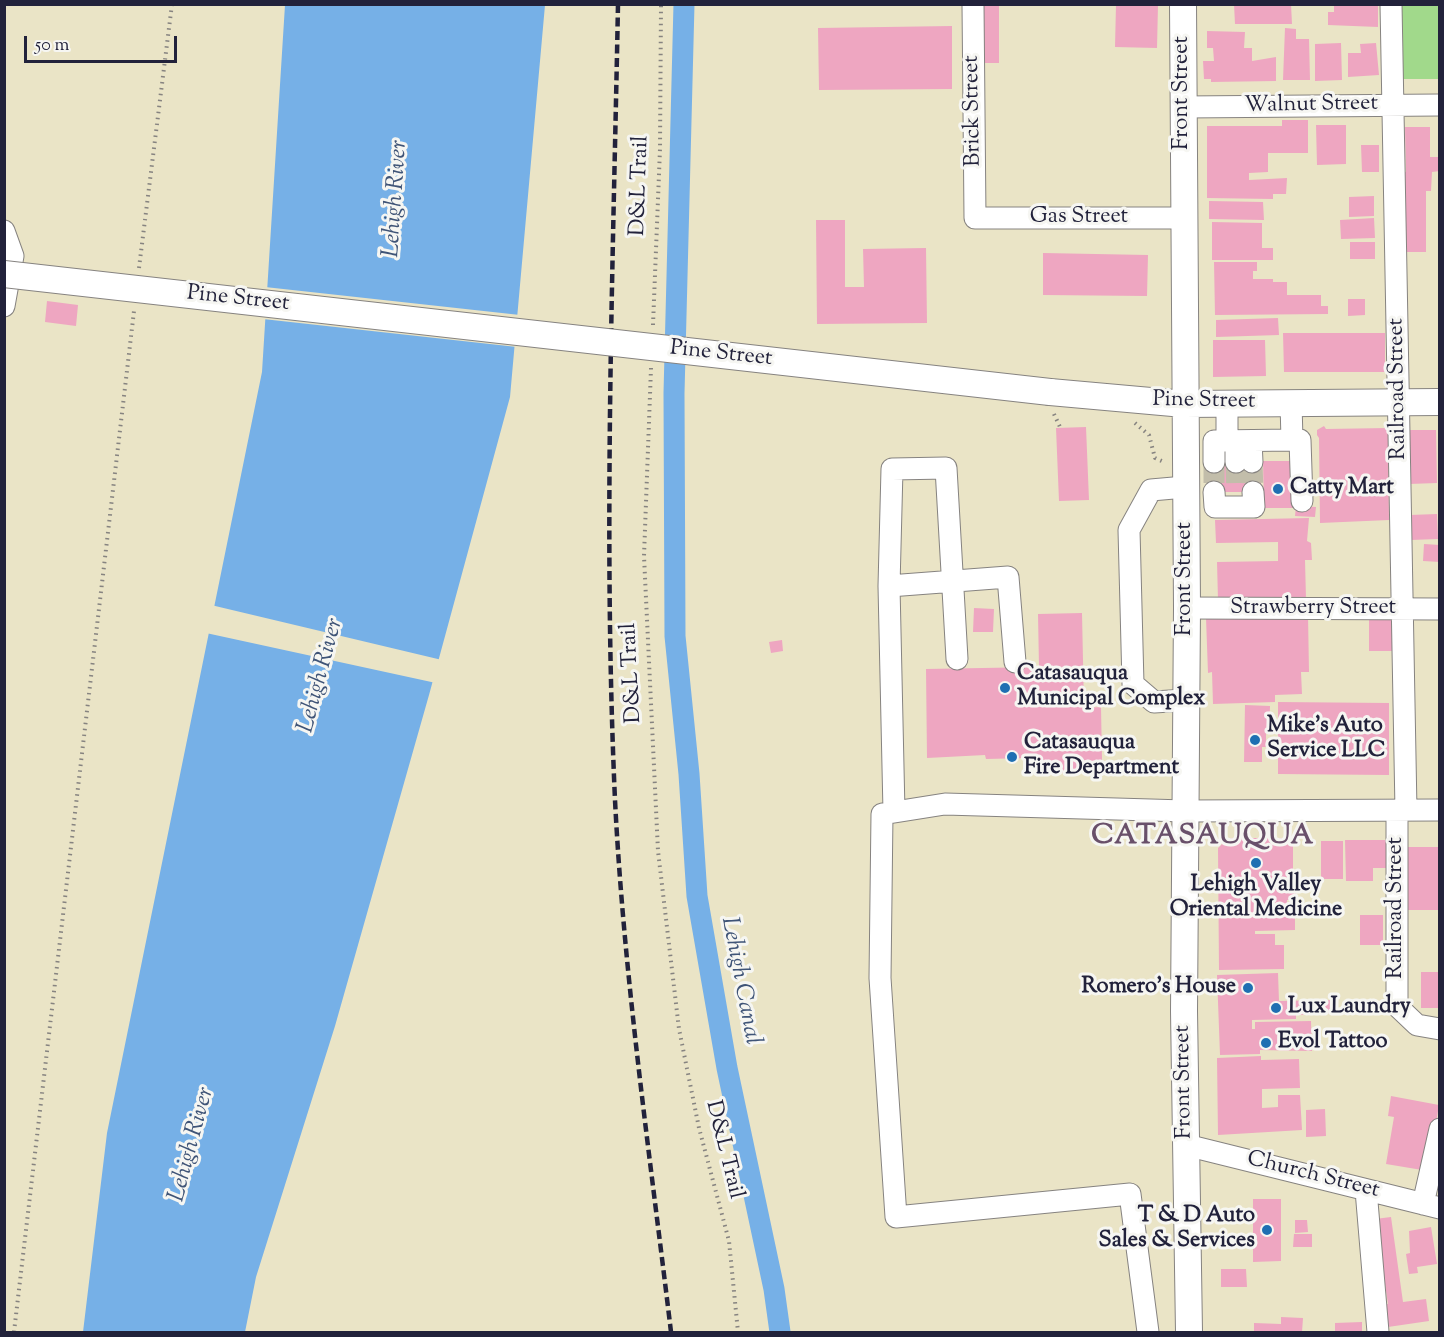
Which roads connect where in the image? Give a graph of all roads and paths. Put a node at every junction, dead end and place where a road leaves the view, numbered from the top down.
1 (172, 4) edge
2 (661, 4) edge
3 (973, 4) edge
4 (1183, 4) edge
5 (1391, 4) edge
6 (1440, 105) edge
7 (1392, 106) junction
8 (1183, 107) junction
9 (975, 218) joint
10 (1183, 218) junction
11 (4, 231) edge
12 (138, 273) dead end
13 (4, 274) edge
14 (4, 306) edge
15 (134, 309) dead end
16 (653, 329) dead end
17 (651, 364) dead end
18 (1440, 402) edge
19 (1399, 403) junction
20 (1184, 404) junction
21 (1227, 404) junction
22 (1291, 404) junction
23 (1132, 421) dead end
24 (1292, 440) junction
25 (1238, 441) junction
26 (1164, 462) dead end
27 (1214, 462) tunnel mouth
28 (1244, 462) tunnel mouth
29 (1185, 496) junction
30 (1242, 497) dead end
31 (1302, 501) dead end
32 (954, 579) junction
33 (889, 586) junction
34 (1186, 609) junction
35 (1402, 609) junction
36 (1440, 609) edge
37 (957, 659) dead end
38 (1015, 662) dead end
39 (1185, 700) junction
40 (1401, 810) junction
41 (1440, 810) edge
42 (1185, 811) junction
43 (894, 812) junction
44 (1440, 1029) edge
45 (1440, 1129) edge
46 (1186, 1145) junction
47 (1366, 1190) junction
48 (1431, 1206) edge
49 (14, 1332) edge
50 (738, 1332) edge
51 (1148, 1332) edge
52 (1189, 1332) edge
53 (1378, 1332) edge

1 - 12 path
2 - 16 path, D&L Trail
3 - 9 street, Brick Street
4 - 8 main road, Front Street
5 - 7 street, Railroad Street
6 - 7 street, Walnut Street
7 - 8 street, Walnut Street
7 - 19 street, Railroad Street
8 - 10 main road, Front Street
9 - 10 street, Gas Street
10 - 20 main road, Front Street
11 - 14 street
13 - 20 main road, Pine Street, bridge
15 - 49 path
17 - 50 path, D&L Trail
18 - 19 main road, Pine Street
19 - 22 main road, Pine Street
19 - 35 street, Railroad Street
20 - 21 main road, Pine Street
20 - 29 main road, Front Street
21 - 22 main road, Pine Street
21 - 25 street
22 - 24 street
23 - 26 path
24 - 25 street
24 - 31 street
25 - 27 street
25 - 28 street
29 - 30 street
29 - 34 main road, Front Street
29 - 39 street
32 - 33 street
32 - 33 street
32 - 37 street
32 - 38 street
33 - 43 street
34 - 35 street, Strawberry Street
34 - 39 main road, Front Street
35 - 36 street, Strawberry Street
35 - 40 street, Railroad Street
39 - 42 main road, Front Street
40 - 41 street
40 - 42 street
40 - 44 street, Railroad Street
42 - 43 street
42 - 46 main road, Front Street
43 - 51 street
45 - 48 street
46 - 47 street, Church Street
46 - 52 main road, Front Street
47 - 48 street, Church Street
47 - 53 street

